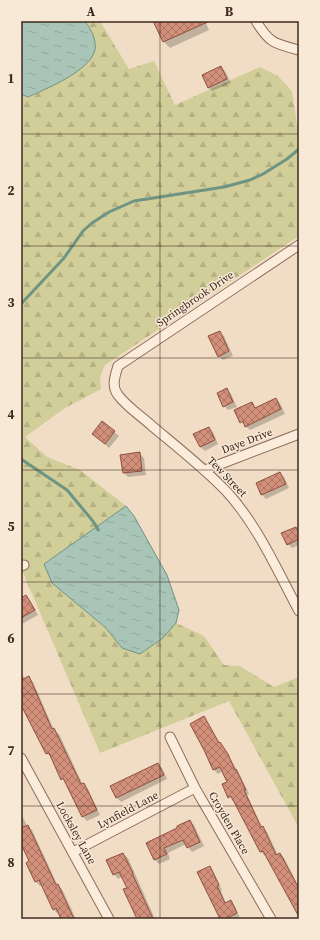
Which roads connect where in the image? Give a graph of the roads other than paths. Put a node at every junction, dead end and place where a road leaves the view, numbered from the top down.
1 (256, 21) edge
2 (299, 50) edge
3 (299, 245) edge
4 (114, 381) joint
5 (299, 434) edge
6 (205, 470) junction
7 (299, 611) edge
8 (170, 737) dead end
9 (21, 758) edge
10 (195, 788) junction
11 (73, 852) junction
12 (109, 919) edge
13 (271, 919) edge

1 - 2 street
3 - 4 street, Springbrook Drive
4 - 6 street, Tew Street
5 - 6 street, Daye Drive
6 - 7 street, Tew Street
8 - 10 street, Croyden Place
9 - 11 street, Locksley Lane
10 - 11 street, Lynfield Lane
10 - 13 street, Croyden Place
11 - 12 street, Locksley Lane

